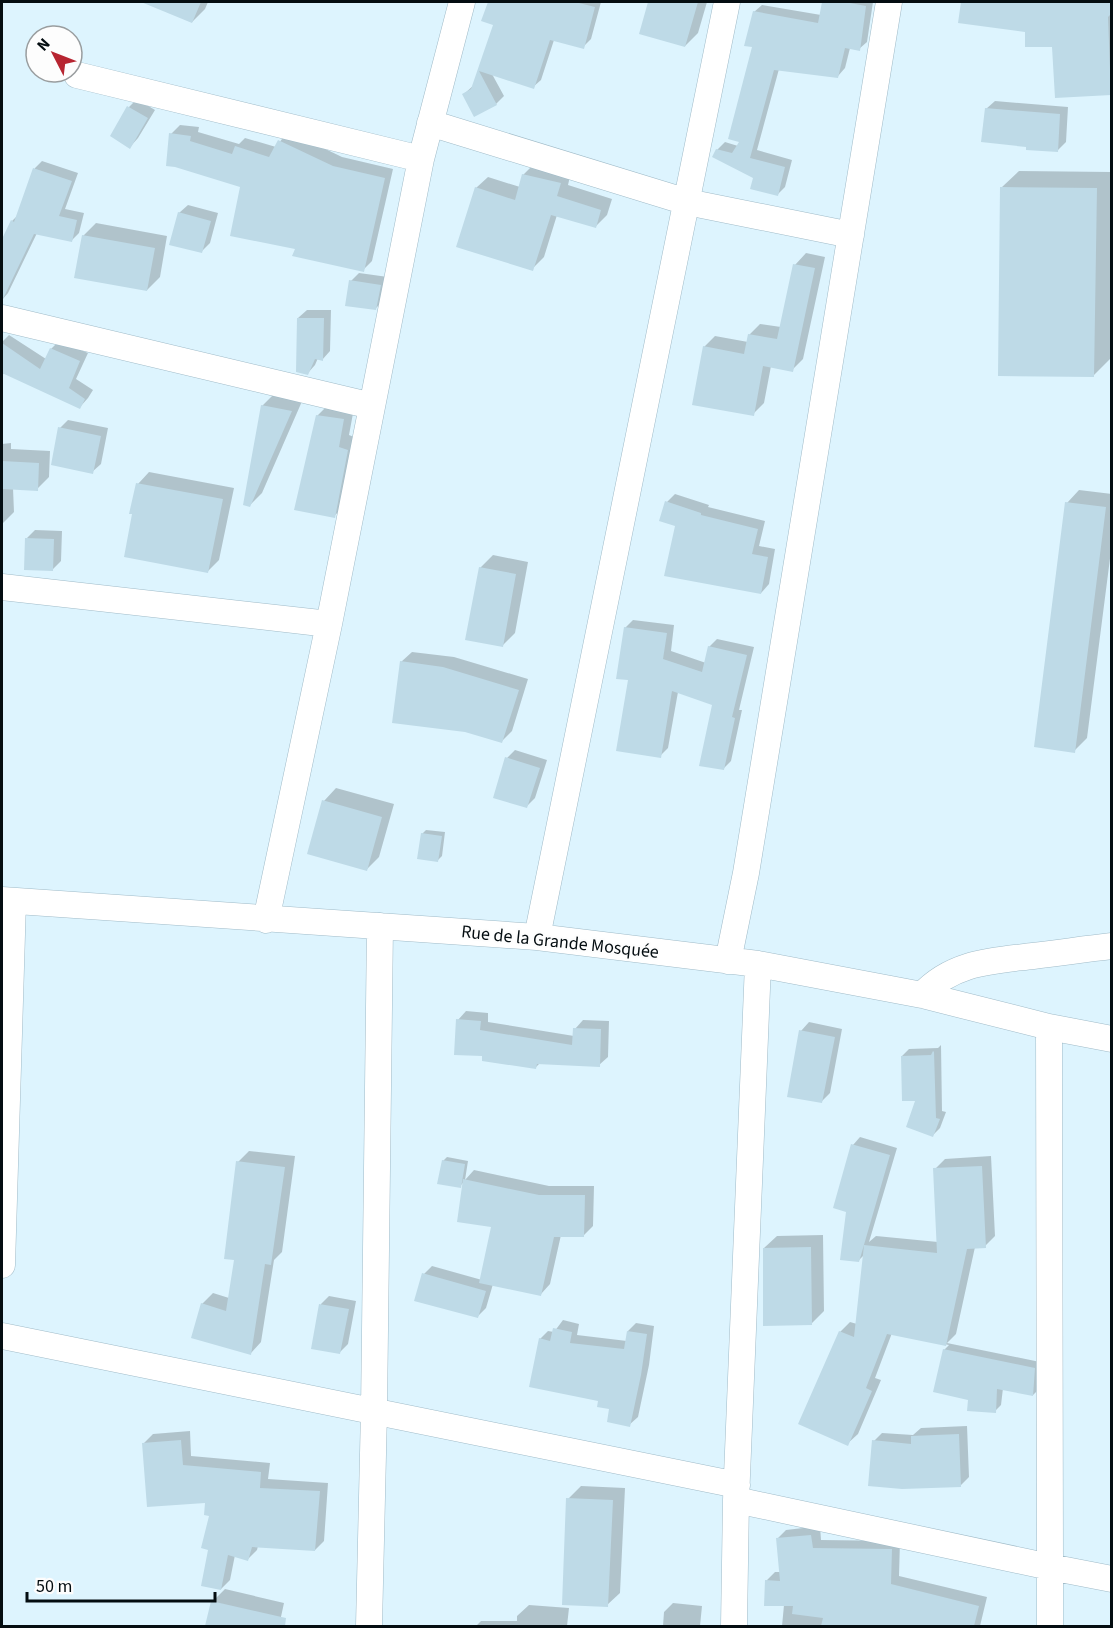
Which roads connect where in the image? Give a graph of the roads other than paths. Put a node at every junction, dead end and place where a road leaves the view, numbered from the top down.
1 (462, 2) edge
2 (727, 2) edge
3 (889, 2) edge
4 (84, 77) edge
5 (430, 123) junction
6 (421, 159) junction
7 (687, 202) junction
8 (850, 235) junction
9 (2, 318) edge
10 (372, 406) junction
11 (2, 587) edge
12 (329, 624) junction
13 (7, 901) edge
14 (266, 920) junction
15 (380, 926) junction
16 (537, 937) junction
17 (1112, 946) edge
18 (728, 961) junction
19 (758, 964) junction
20 (922, 995) junction
21 (1049, 1027) junction
22 (1112, 1040) edge
23 (2, 1264) edge
24 (2, 1336) edge
25 (374, 1411) junction
26 (736, 1492) junction
27 (1050, 1567) junction
28 (1112, 1579) edge
29 (369, 1626) edge
30 (734, 1626) edge
31 (1050, 1626) edge

1 - 5 street
2 - 7 street
3 - 8 street
4 - 6 street
5 - 6 street
5 - 7 street
6 - 10 street
7 - 8 street
7 - 16 street
8 - 18 street
9 - 10 street
10 - 12 street
11 - 12 street
12 - 14 street
13 - 14 street, Rue de la Grande Mosquée
13 - 23 street
14 - 15 street, Rue de la Grande Mosquée
15 - 16 street, Rue de la Grande Mosquée
15 - 25 street
16 - 18 street, Rue de la Grande Mosquée
17 - 20 street
18 - 19 street, Rue de la Grande Mosquée
19 - 20 street, Rue de la Grande Mosquée
19 - 26 street
20 - 21 street, Rue de la Grande Mosquée
21 - 22 street, Rue de la Grande Mosquée
21 - 27 street
24 - 25 street
25 - 26 street
25 - 29 street
26 - 27 street
26 - 30 street
27 - 28 street
27 - 31 street

